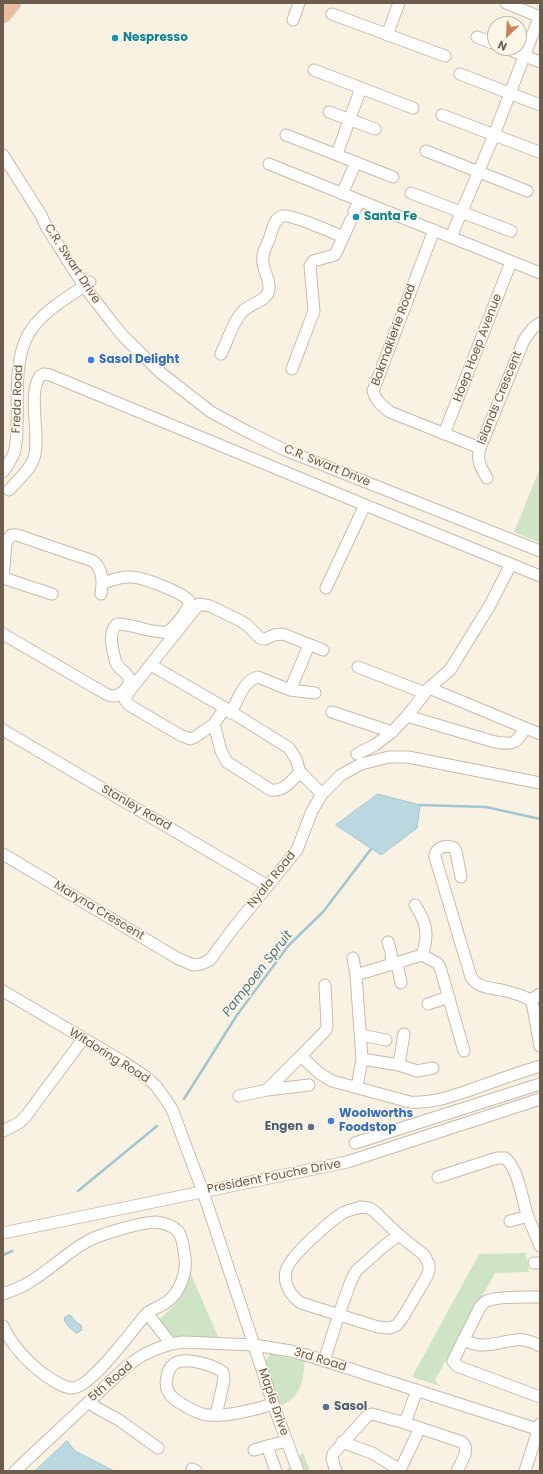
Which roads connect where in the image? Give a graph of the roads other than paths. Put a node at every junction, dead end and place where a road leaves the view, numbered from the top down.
1 (12, 3) edge
2 (299, 3) edge
3 (399, 3) edge
4 (506, 3) edge
5 (3, 14) edge
6 (332, 14) dead end
7 (540, 16) edge
8 (293, 20) dead end
9 (387, 35) junction
10 (477, 37) dead end
11 (487, 41) edge
12 (527, 51) edge
13 (445, 56) dead end
14 (525, 56) joint
15 (540, 62) edge
16 (314, 70) dead end
17 (460, 74) dead end
18 (361, 88) junction
19 (510, 93) junction
20 (540, 106) edge
21 (413, 108) dead end
22 (329, 112) dead end
23 (442, 115) dead end
24 (349, 119) junction
25 (375, 129) dead end
26 (494, 134) junction
27 (286, 135) dead end
28 (426, 151) dead end
29 (539, 152) dead end
30 (337, 154) junction
31 (3, 155) edge
32 (356, 162) junction
33 (269, 164) dead end
34 (479, 172) junction
35 (393, 177) dead end
36 (527, 191) dead end
37 (411, 193) dead end
38 (342, 194) junction
39 (359, 200) junction
40 (462, 212) junction
41 (434, 230) junction
42 (511, 231) dead end
43 (343, 237) junction
44 (452, 237) junction
45 (511, 262) junction
46 (540, 274) edge
47 (87, 284) junction
48 (540, 324) edge
49 (221, 354) dead end
50 (292, 370) dead end
51 (444, 434) junction
52 (480, 448) junction
53 (5, 465) edge
54 (487, 478) dead end
55 (9, 490) dead end
56 (365, 505) junction
57 (540, 551) edge
58 (511, 564) junction
59 (540, 576) edge
60 (3, 578) edge
61 (326, 588) dead end
62 (52, 594) dead end
63 (3, 634) edge
64 (309, 645) junction
65 (323, 650) dead end
66 (151, 665) junction
67 (358, 667) dead end
68 (290, 690) junction
69 (427, 690) junction
70 (316, 693) dead end
71 (228, 711) junction
72 (332, 712) dead end
73 (407, 716) junction
74 (214, 724) junction
75 (525, 728) junction
76 (3, 730) edge
77 (392, 732) junction
78 (540, 734) edge
79 (357, 754) dead end
80 (300, 772) junction
81 (540, 784) edge
82 (322, 794) junction
83 (3, 854) edge
84 (461, 877) dead end
85 (268, 886) junction
86 (415, 905) dead end
87 (388, 942) dead end
88 (422, 955) junction
89 (353, 958) dead end
90 (394, 964) junction
91 (196, 965) joint
92 (356, 975) junction
93 (401, 983) dead end
94 (325, 985) dead end
95 (3, 991) edge
96 (449, 997) junction
97 (535, 997) edge
98 (428, 1004) dead end
99 (404, 1034) dead end
100 (361, 1035) junction
101 (83, 1039) junction
102 (386, 1040) dead end
103 (540, 1046) edge
104 (464, 1051) dead end
105 (301, 1056) junction
106 (362, 1059) junction
107 (399, 1065) junction
108 (540, 1066) edge
109 (433, 1068) dead end
110 (540, 1084) edge
111 (309, 1086) dead end
112 (357, 1087) junction
113 (268, 1090) junction
114 (239, 1096) dead end
115 (540, 1099) edge
116 (3, 1131) edge
117 (355, 1143) dead end
118 (438, 1177) dead end
119 (203, 1192) junction
120 (528, 1216) junction
121 (510, 1221) dead end
122 (3, 1233) edge
123 (399, 1234) junction
124 (540, 1246) edge
125 (3, 1294) edge
126 (540, 1297) edge
127 (147, 1313) junction
128 (339, 1314) junction
129 (3, 1326) edge
130 (463, 1340) junction
131 (171, 1344) junction
132 (254, 1345) junction
133 (540, 1346) edge
134 (324, 1361) junction
135 (417, 1390) junction
136 (540, 1397) edge
137 (88, 1402) junction
138 (273, 1404) junction
139 (216, 1415) junction
140 (405, 1423) junction
141 (420, 1428) junction
142 (539, 1428) edge
143 (286, 1440) junction
144 (342, 1442) junction
145 (267, 1446) junction
146 (158, 1448) dead end
147 (254, 1450) dead end
148 (400, 1470) edge
149 (15, 1471) edge
150 (276, 1471) edge
151 (298, 1471) edge
152 (336, 1471) edge
153 (457, 1471) edge
154 (525, 1471) edge

1 - 5 highway
2 - 8 street
3 - 9 street
4 - 7 street
6 - 9 street
7 - 12 street
9 - 13 street
10 - 11 street
14 - 15 street
14 - 19 street
16 - 18 street
17 - 19 street
18 - 21 street
18 - 24 street
19 - 20 street
19 - 26 street
22 - 24 street
23 - 26 street
24 - 25 street
24 - 30 street
26 - 29 street
26 - 34 street
27 - 30 street
28 - 34 street
30 - 32 street
31 - 47 street, C.R. Swart Drive
32 - 35 street
32 - 38 street
33 - 38 street
34 - 36 street
34 - 40 street
37 - 40 street
38 - 39 street
39 - 41 street
39 - 43 street
40 - 42 street
40 - 44 street
41 - 44 street
41 - 51 street, Bokmakierie Road
43 - 49 street
43 - 50 street
44 - 45 street
45 - 46 street
45 - 51 street, Hoep Hoep Avenue
47 - 53 street, Freda Road
47 - 57 street, C.R. Swart Drive
48 - 52 street, Islands Crescent
51 - 52 street, Bokmakierie Road
52 - 54 street, Islands Crescent
55 - 56 street
56 - 58 street
56 - 61 street
58 - 59 street
58 - 69 street
60 - 62 street
60 - 63 street
64 - 65 street
64 - 66 street
64 - 68 street
66 - 71 street
66 - 74 street
67 - 69 street
68 - 70 street
68 - 71 street
69 - 73 street
69 - 75 street
71 - 74 street
71 - 80 street
72 - 77 street
73 - 75 street
73 - 77 street
74 - 80 street
75 - 78 street
76 - 85 street, Stanley Road
77 - 79 street
80 - 82 street
81 - 82 street, Nyala Road
82 - 85 street, Nyala Road
83 - 91 street, Maryna Crescent
84 - 97 street
85 - 91 street, Nyala Road
86 - 88 street
87 - 90 street
88 - 90 street
88 - 96 street
89 - 92 street
90 - 92 street
90 - 93 street
92 - 100 street
94 - 105 street
95 - 101 street, Witdoring Road
96 - 98 street
96 - 104 street
97 - 103 street
99 - 107 street
100 - 102 street
100 - 106 street
101 - 116 street
101 - 119 street, Witdoring Road
105 - 112 street
105 - 113 street
106 - 107 street
106 - 112 street
107 - 109 street
108 - 112 street
110 - 117 street
111 - 113 street
113 - 114 street
115 - 119 street, President Fouche Drive
118 - 120 street
119 - 122 street, President Fouche Drive
119 - 132 street
120 - 121 street
120 - 124 street
123 - 128 street
123 - 128 street
123 - 128 street
125 - 127 street
126 - 130 street
127 - 129 street
127 - 131 street
128 - 134 street
130 - 133 street
130 - 136 street
131 - 132 street, 5th Road
131 - 137 street, 5th Road
132 - 134 street, 3rd Road
132 - 138 street, Maple Drive
134 - 135 street, 3rd Road
135 - 140 street
135 - 142 street, 3rd Road
137 - 146 street
137 - 149 street, 5th Road
138 - 139 street
138 - 143 street, Maple Drive
139 - 139 street
140 - 141 street
140 - 144 street
141 - 148 street
141 - 153 street
142 - 154 street
143 - 145 street
143 - 151 street, Maple Drive
144 - 148 street
144 - 152 street
145 - 147 street
145 - 150 street

